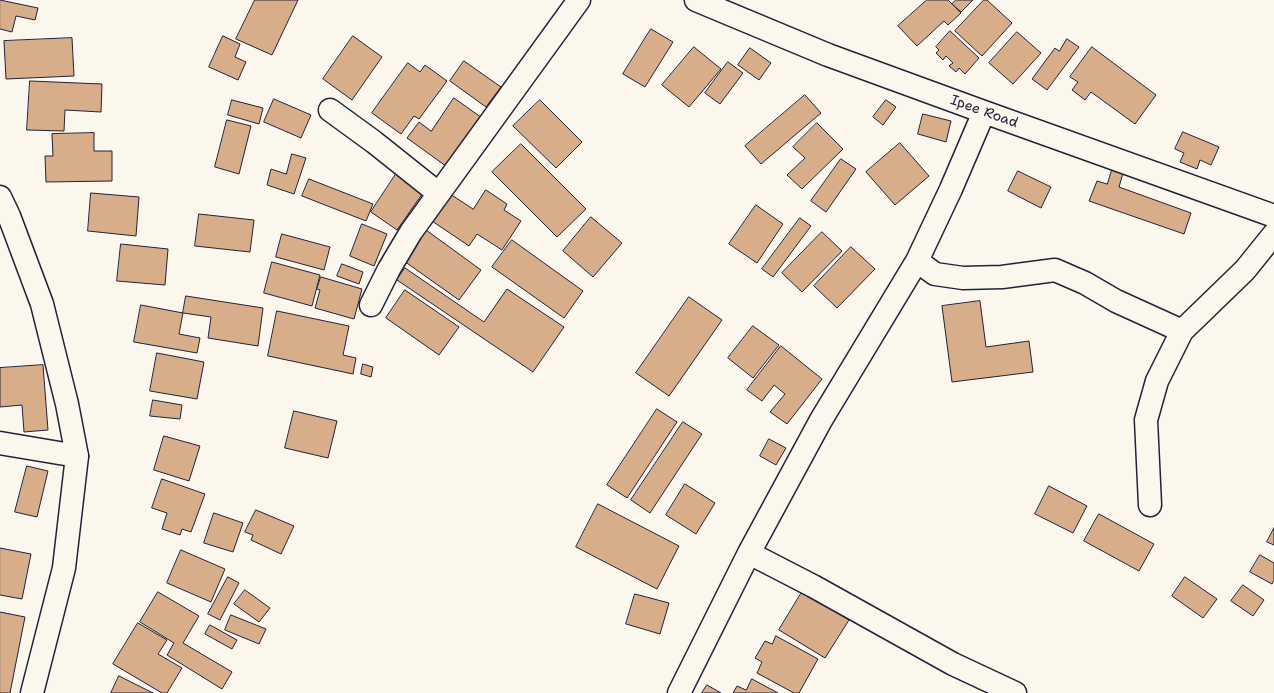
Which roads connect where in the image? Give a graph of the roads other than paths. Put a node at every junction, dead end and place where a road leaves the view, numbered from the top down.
1 (579, 0) edge
2 (696, 0) edge
3 (330, 110) dead end
4 (984, 112) junction
5 (438, 193) junction
6 (0, 197) edge
7 (1274, 216) edge
8 (1274, 234) edge
9 (917, 261) junction
10 (371, 305) dead end
11 (1182, 331) junction
12 (0, 443) edge
13 (77, 456) junction
14 (1150, 505) dead end
15 (749, 553) junction
16 (32, 693) edge
17 (679, 693) edge
18 (1015, 693) edge

1 - 5 street
2 - 4 street, Ipee Road
3 - 5 street
4 - 7 street, Ipee Road
4 - 9 street
5 - 10 street
6 - 13 street
8 - 11 street
9 - 11 street
9 - 15 street
11 - 14 street
12 - 13 street
13 - 16 street
15 - 17 street
15 - 18 street

